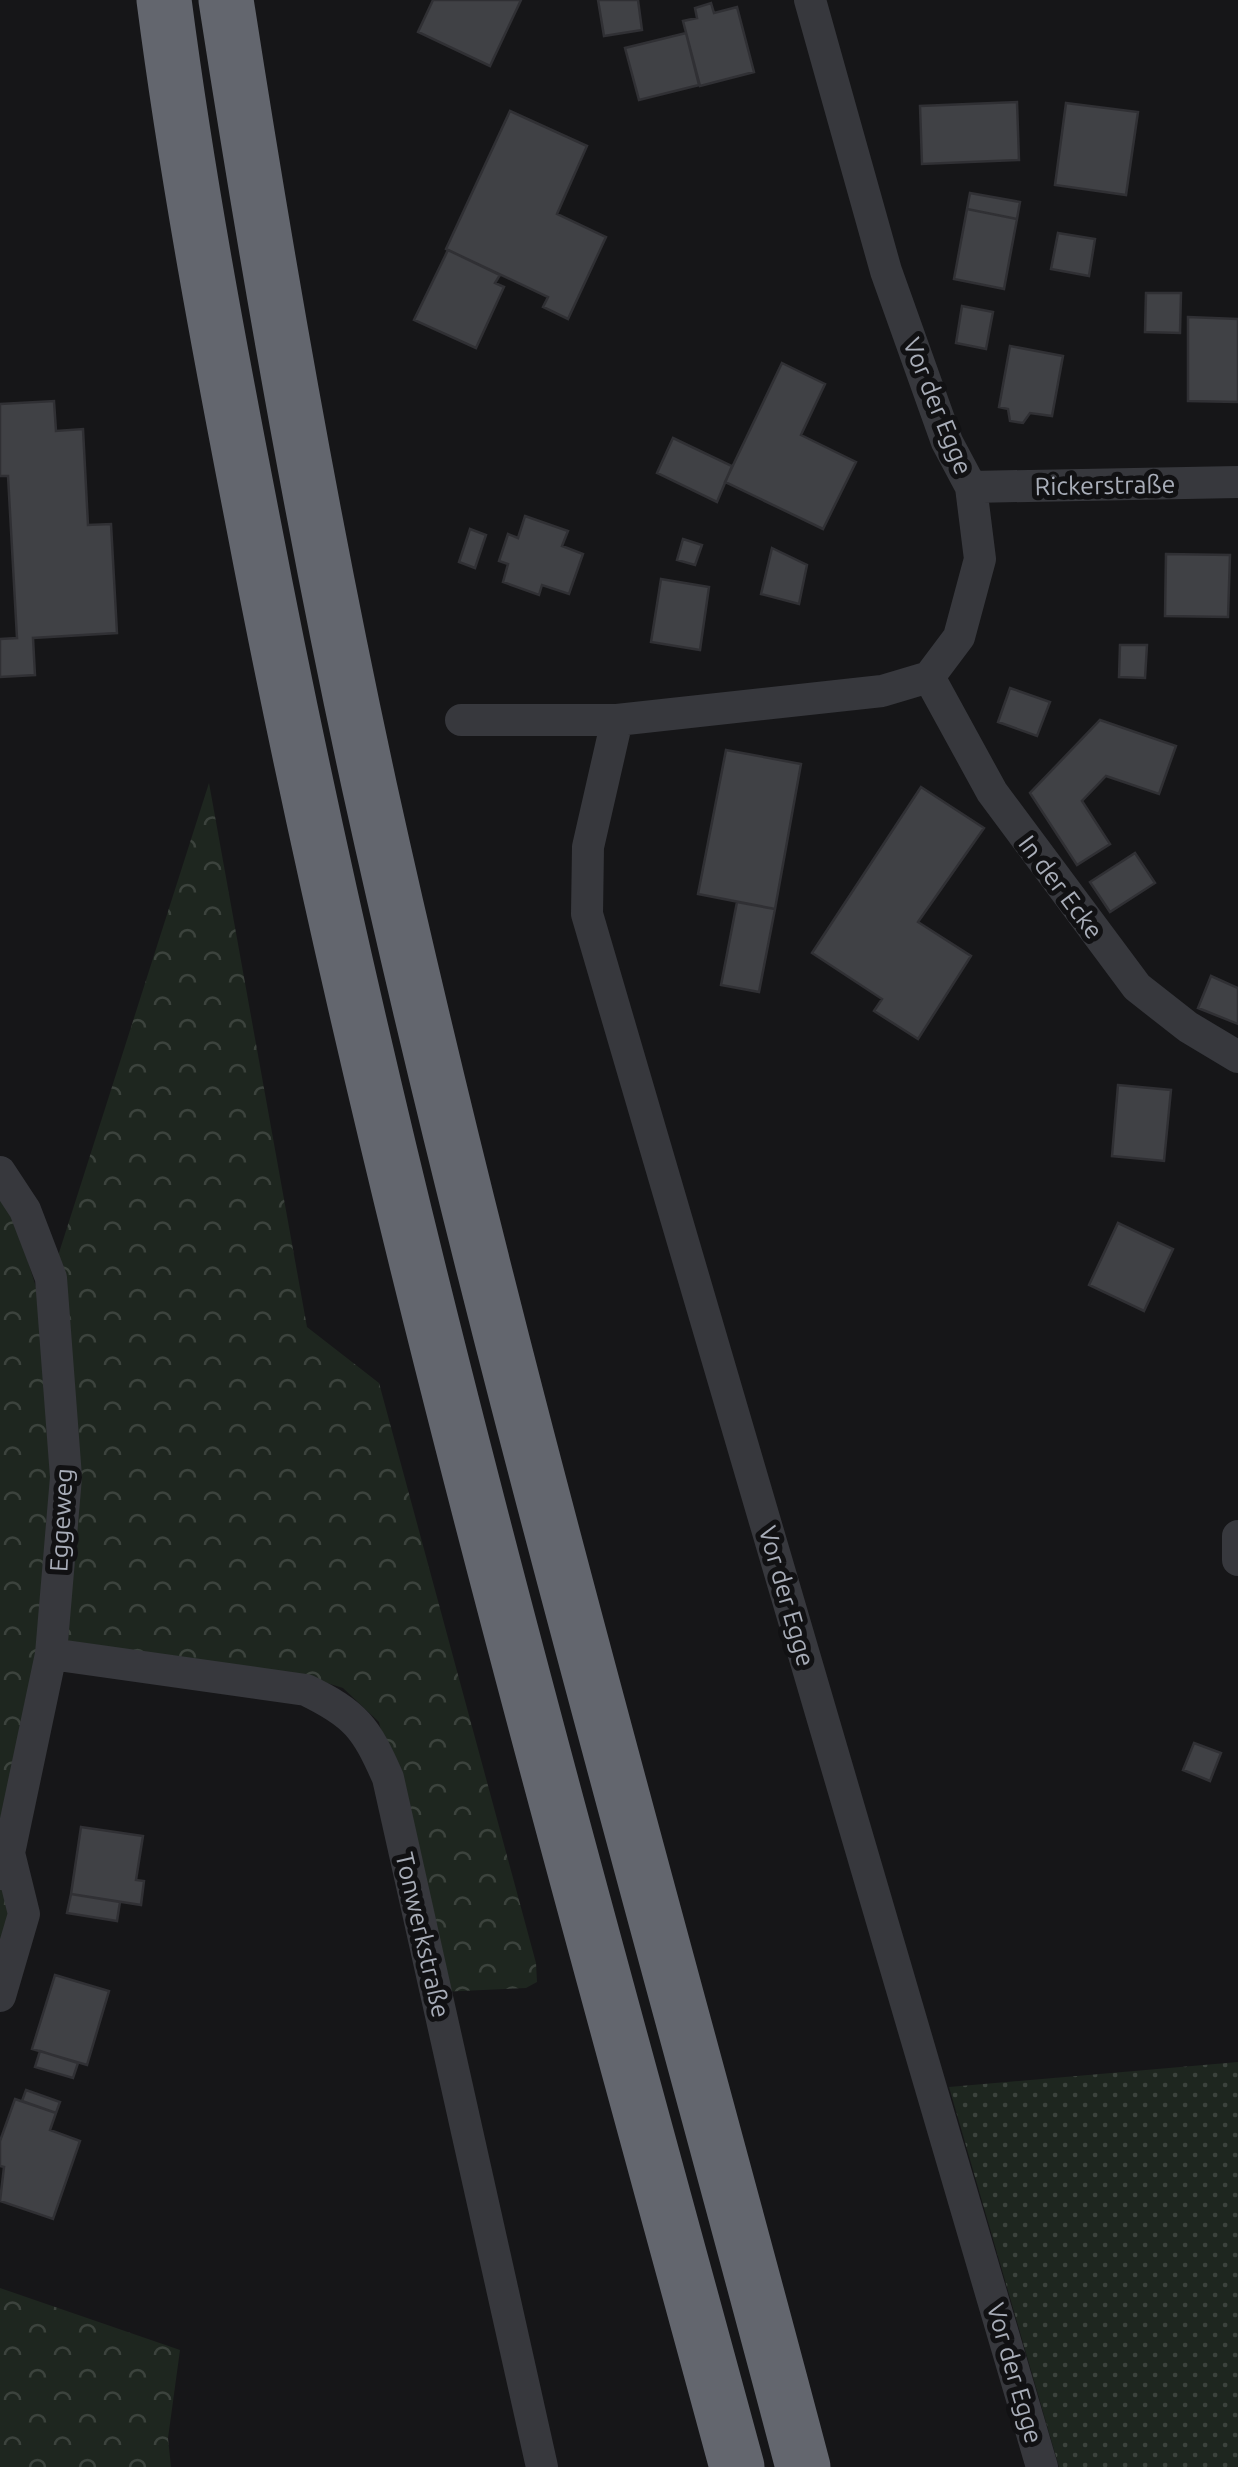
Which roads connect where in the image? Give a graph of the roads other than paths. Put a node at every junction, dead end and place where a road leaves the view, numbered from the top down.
1 (164, 0) edge
2 (226, 0) edge
3 (810, 0) edge
4 (1238, 482) edge
5 (972, 487) junction
6 (928, 676) junction
7 (461, 720) dead end
8 (617, 720) junction
9 (1238, 1058) edge
10 (0, 1172) edge
11 (1238, 1536) edge
12 (1238, 1560) edge
13 (51, 1654) junction
14 (5, 1864) edge
15 (0, 1996) edge
16 (542, 2467) edge
17 (737, 2467) edge
18 (803, 2467) edge
19 (1042, 2467) edge

1 - 17 highway
2 - 18 highway
3 - 5 street, Vor der Egge
4 - 5 street, Rickerstraße
5 - 6 street, Vor der Egge
6 - 8 street
6 - 9 street, In der Ecke
7 - 8 street
8 - 19 street, Vor der Egge
10 - 13 street, Eggeweg
11 - 12 street
13 - 14 street, Eggeweg
13 - 16 street, Tonwerkstraße
14 - 15 street

